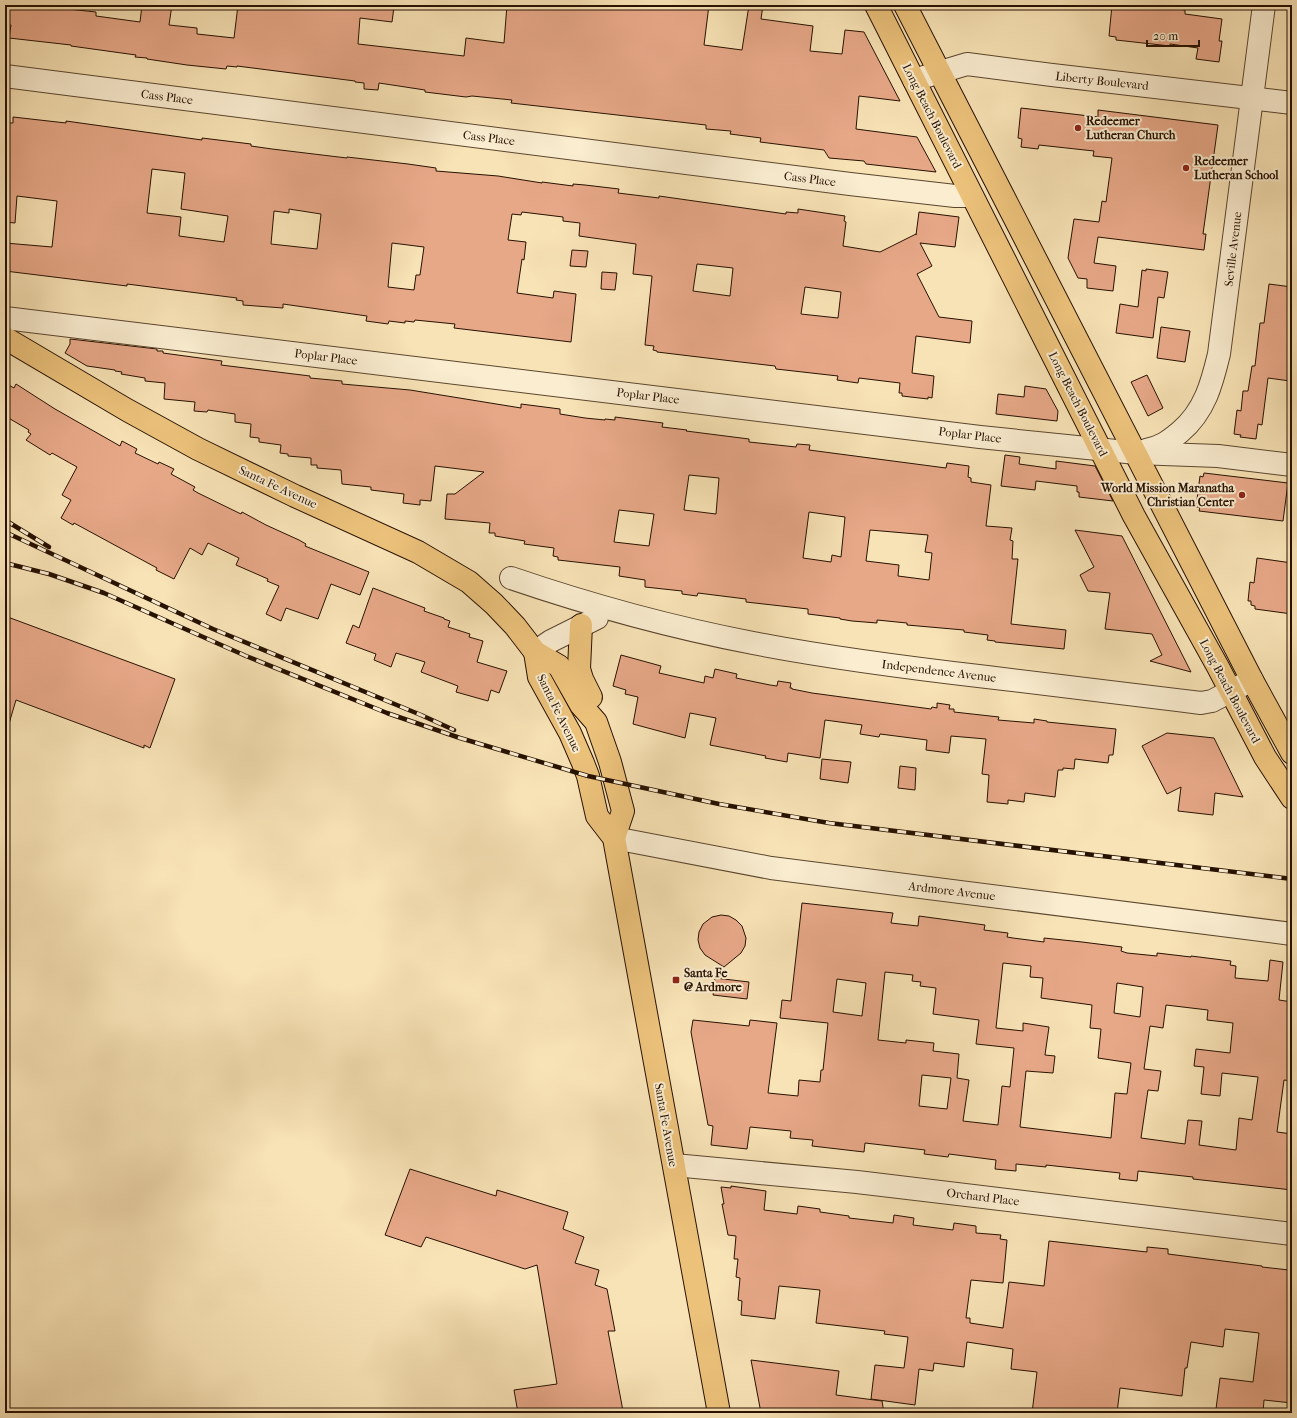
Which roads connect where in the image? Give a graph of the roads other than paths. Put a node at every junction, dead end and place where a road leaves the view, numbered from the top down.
1 (876, 5) edge
2 (905, 5) edge
3 (1264, 5) edge
4 (939, 72) junction
5 (5, 76) edge
6 (914, 80) junction
7 (1252, 98) junction
8 (1292, 103) edge
9 (972, 196) junction
10 (5, 318) edge
11 (5, 338) edge
12 (1101, 449) junction
13 (1136, 452) junction
14 (1292, 465) edge
15 (511, 578) dead end
16 (623, 614) junction
17 (581, 625) junction
18 (535, 652) junction
19 (1252, 680) junction
20 (1231, 692) junction
21 (596, 722) junction
22 (1292, 753) edge
23 (1292, 798) edge
24 (614, 838) junction
25 (1292, 934) edge
26 (674, 1166) junction
27 (1292, 1234) edge
28 (719, 1413) edge

1 - 6 main road, Long Beach Boulevard
2 - 4 main road, Long Beach Boulevard
3 - 7 street, Seville Avenue
4 - 6 street, Liberty Boulevard
4 - 7 street, Liberty Boulevard
4 - 13 main road, Long Beach Boulevard
5 - 9 street, Cass Place
6 - 9 main road, Long Beach Boulevard
7 - 8 street, Liberty Boulevard
7 - 13 street, Seville Avenue
9 - 12 main road, Long Beach Boulevard
10 - 12 street, Poplar Place
11 - 18 main road, Santa Fe Avenue
12 - 13 street, Poplar Place
12 - 20 main road, Long Beach Boulevard
13 - 14 street, Poplar Place
13 - 19 main road, Long Beach Boulevard
15 - 16 street, Independence Avenue
16 - 17 street, Independence Avenue
16 - 20 street, Independence Avenue
17 - 18 street, Independence Avenue
17 - 21 main road
18 - 21 main road, Santa Fe Avenue
18 - 24 main road, Santa Fe Avenue
19 - 20 street, Independence Avenue
19 - 22 main road, Long Beach Boulevard
20 - 23 main road, Long Beach Boulevard
21 - 24 main road, Santa Fe Avenue
24 - 25 street, Ardmore Avenue
24 - 26 main road, Santa Fe Avenue
26 - 27 street, Orchard Place
26 - 28 main road, Santa Fe Avenue

